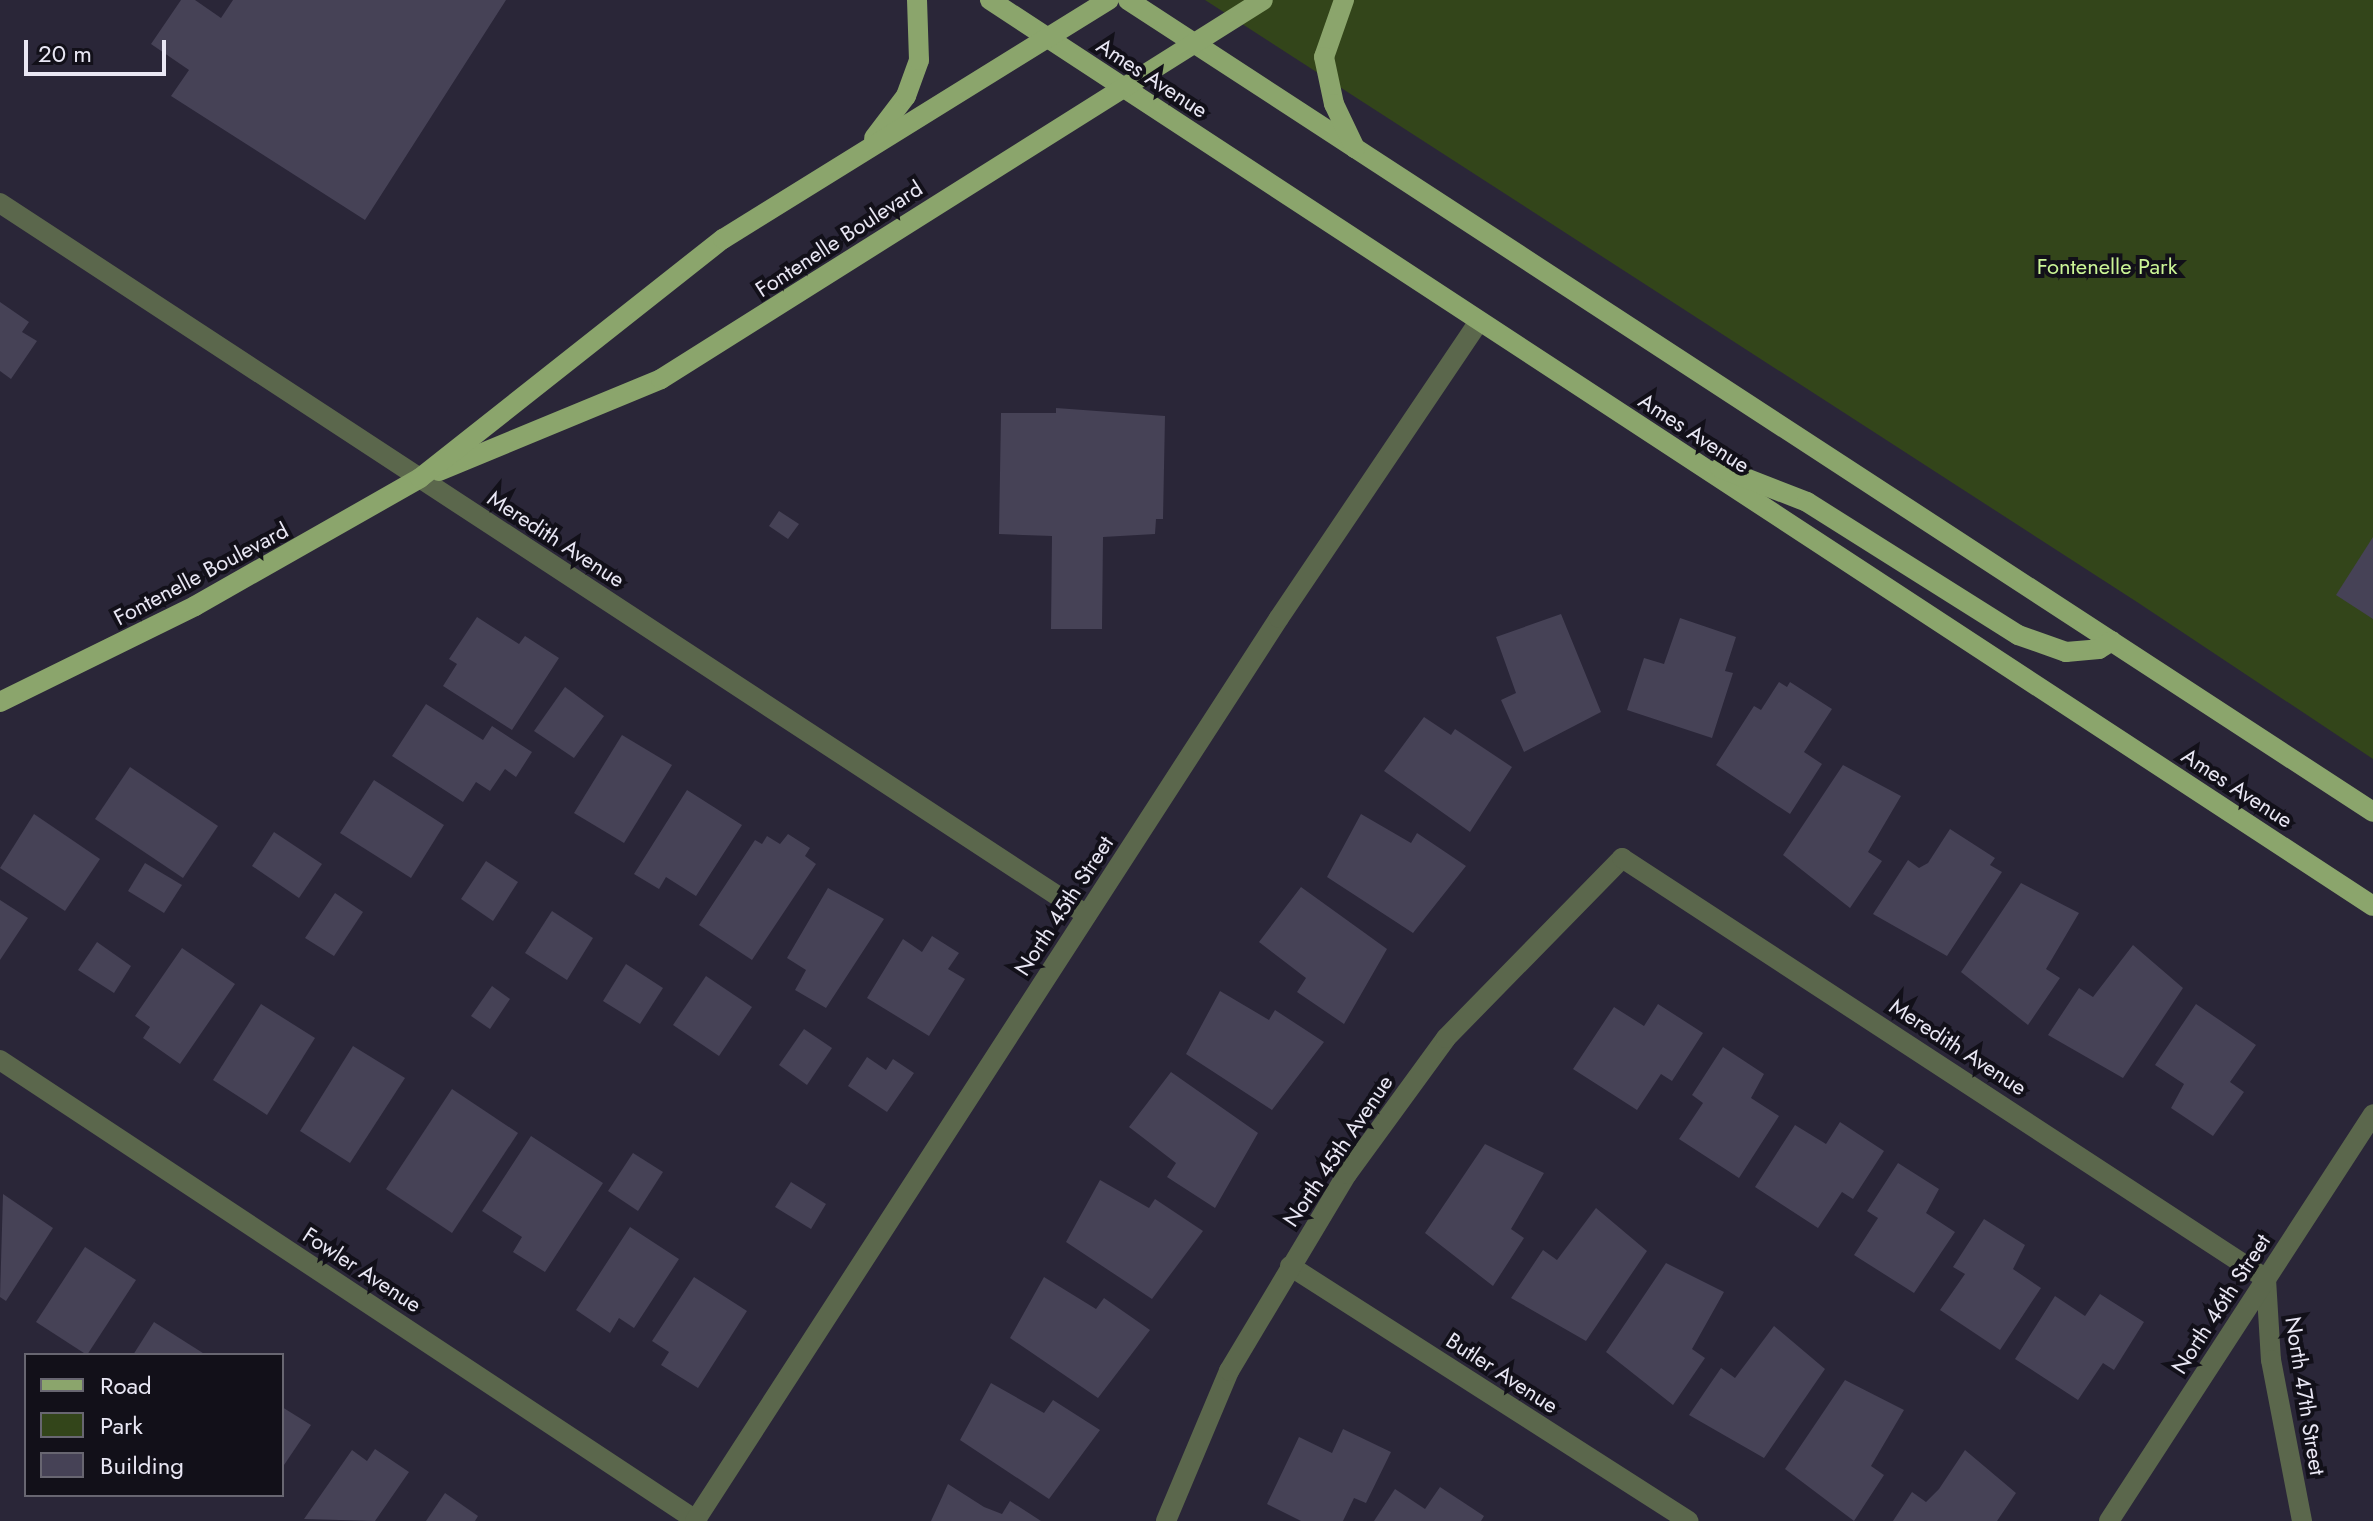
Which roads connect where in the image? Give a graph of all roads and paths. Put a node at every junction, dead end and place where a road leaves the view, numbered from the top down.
1 (917, 0) edge
2 (990, 0) edge
3 (1109, 0) edge
4 (1128, 0) edge
5 (1263, 0) edge
6 (1344, 0) edge
7 (1048, 38) junction
8 (1192, 44) junction
9 (1121, 85) junction
10 (1355, 148) junction
11 (857, 156) junction
12 (0, 203) edge
13 (1479, 321) junction
14 (1683, 454) junction
15 (420, 478) junction
16 (2112, 641) junction
17 (0, 702) edge
18 (2373, 812) edge
19 (1622, 858) joint
20 (2373, 906) edge
21 (1087, 915) junction
22 (0, 1060) edge
23 (2373, 1114) edge
24 (1290, 1266) junction
25 (2266, 1279) junction
26 (696, 1521) edge
27 (1166, 1521) edge
28 (1688, 1521) edge
29 (2109, 1521) edge
30 (2302, 1521) edge

1 - 11 main road
2 - 7 main road, Ames Avenue
3 - 7 main road, Fontenelle Boulevard
4 - 8 main road
5 - 8 main road, Fontenelle Boulevard
6 - 10 main road
7 - 9 main road, Ames Avenue
7 - 11 main road, Fontenelle Boulevard
8 - 9 main road, Fontenelle Boulevard
8 - 10 main road
9 - 13 main road, Ames Avenue
9 - 15 main road, Fontenelle Boulevard
10 - 16 main road
11 - 15 main road, Fontenelle Boulevard
12 - 15 street, Meredith Avenue
13 - 14 main road, Ames Avenue
13 - 21 street, North 45th Street
14 - 16 main road
14 - 20 main road, Ames Avenue
15 - 17 main road, Fontenelle Boulevard
15 - 21 street, Meredith Avenue
16 - 18 main road
19 - 24 street, North 45th Avenue
19 - 25 street, Meredith Avenue
21 - 26 street, North 45th Street
22 - 26 street, Fowler Avenue
23 - 25 street, North 46th Street
24 - 27 street, North 45th Avenue
24 - 28 street, Butler Avenue
25 - 29 street, North 46th Street
25 - 30 street, North 47th Street

